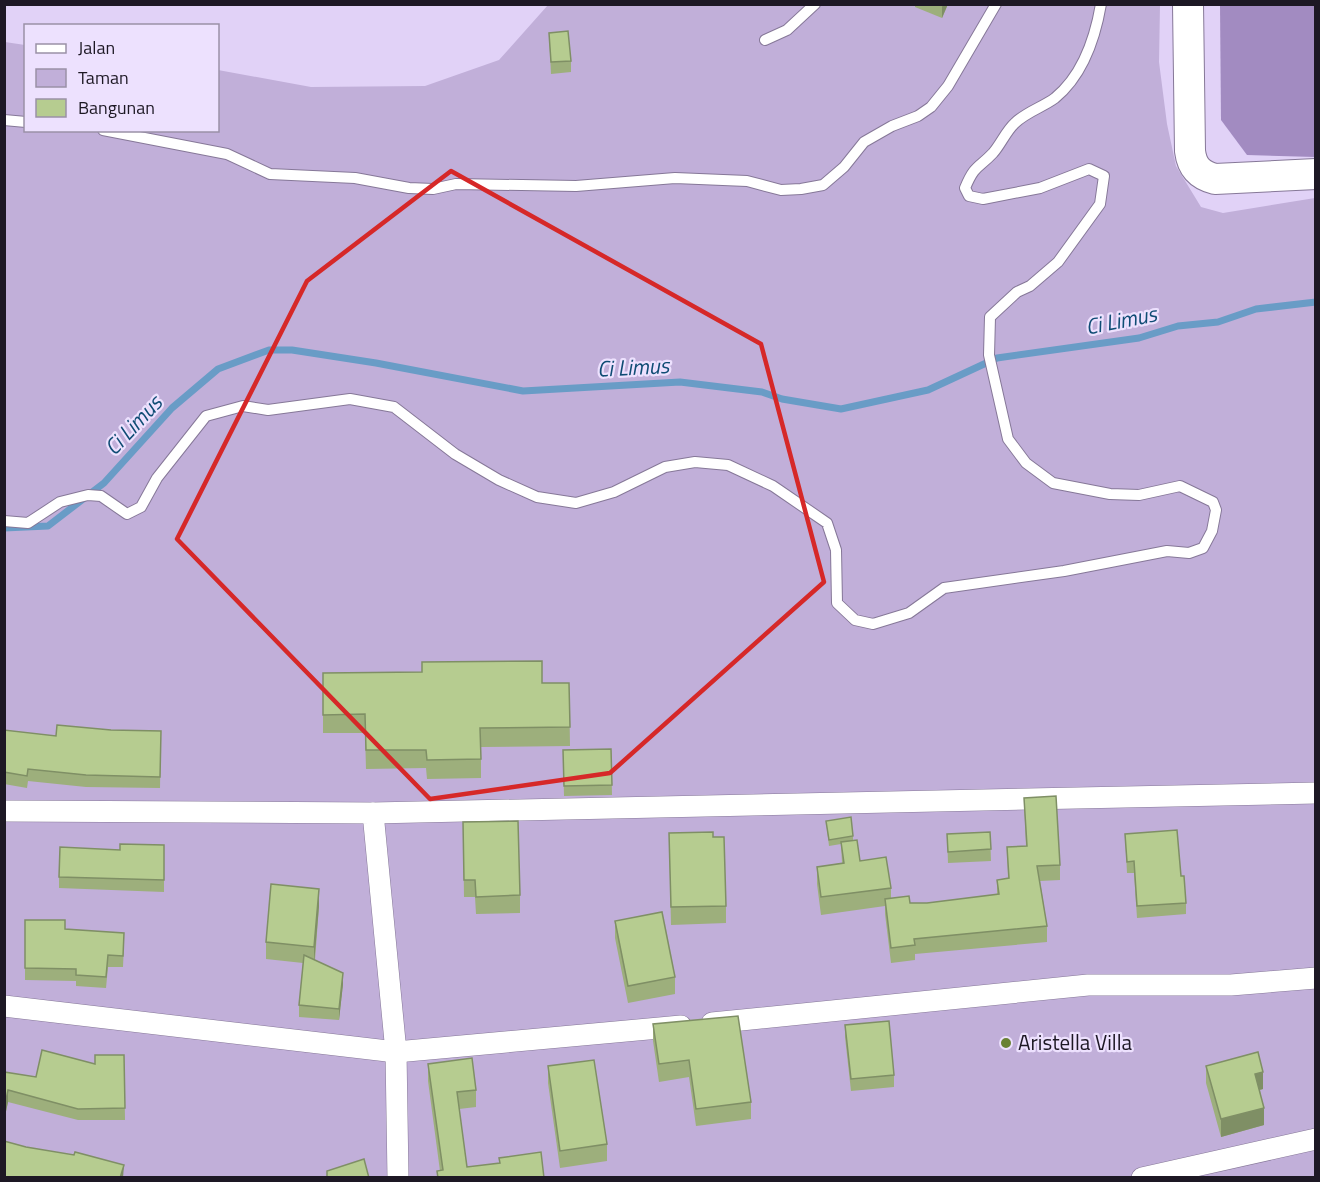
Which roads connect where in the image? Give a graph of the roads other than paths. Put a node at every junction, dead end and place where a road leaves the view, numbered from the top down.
1 (815, 4) edge
2 (996, 4) edge
3 (1101, 4) edge
4 (1188, 4) edge
5 (765, 40) dead end
6 (4, 120) edge
7 (24, 122) edge
8 (114, 132) edge
9 (1316, 174) edge
10 (4, 521) edge
11 (1316, 793) edge
12 (4, 811) edge
13 (374, 813) junction
14 (1316, 978) edge
15 (4, 1006) edge
16 (396, 1052) junction
17 (1316, 1139) edge
18 (398, 1178) edge
19 (1142, 1178) edge

1 - 5 lane
2 - 8 lane
3 - 10 lane
4 - 9 street
6 - 7 lane
11 - 13 street
12 - 13 street
13 - 16 street
14 - 16 street
15 - 16 street
16 - 18 street
17 - 19 street

